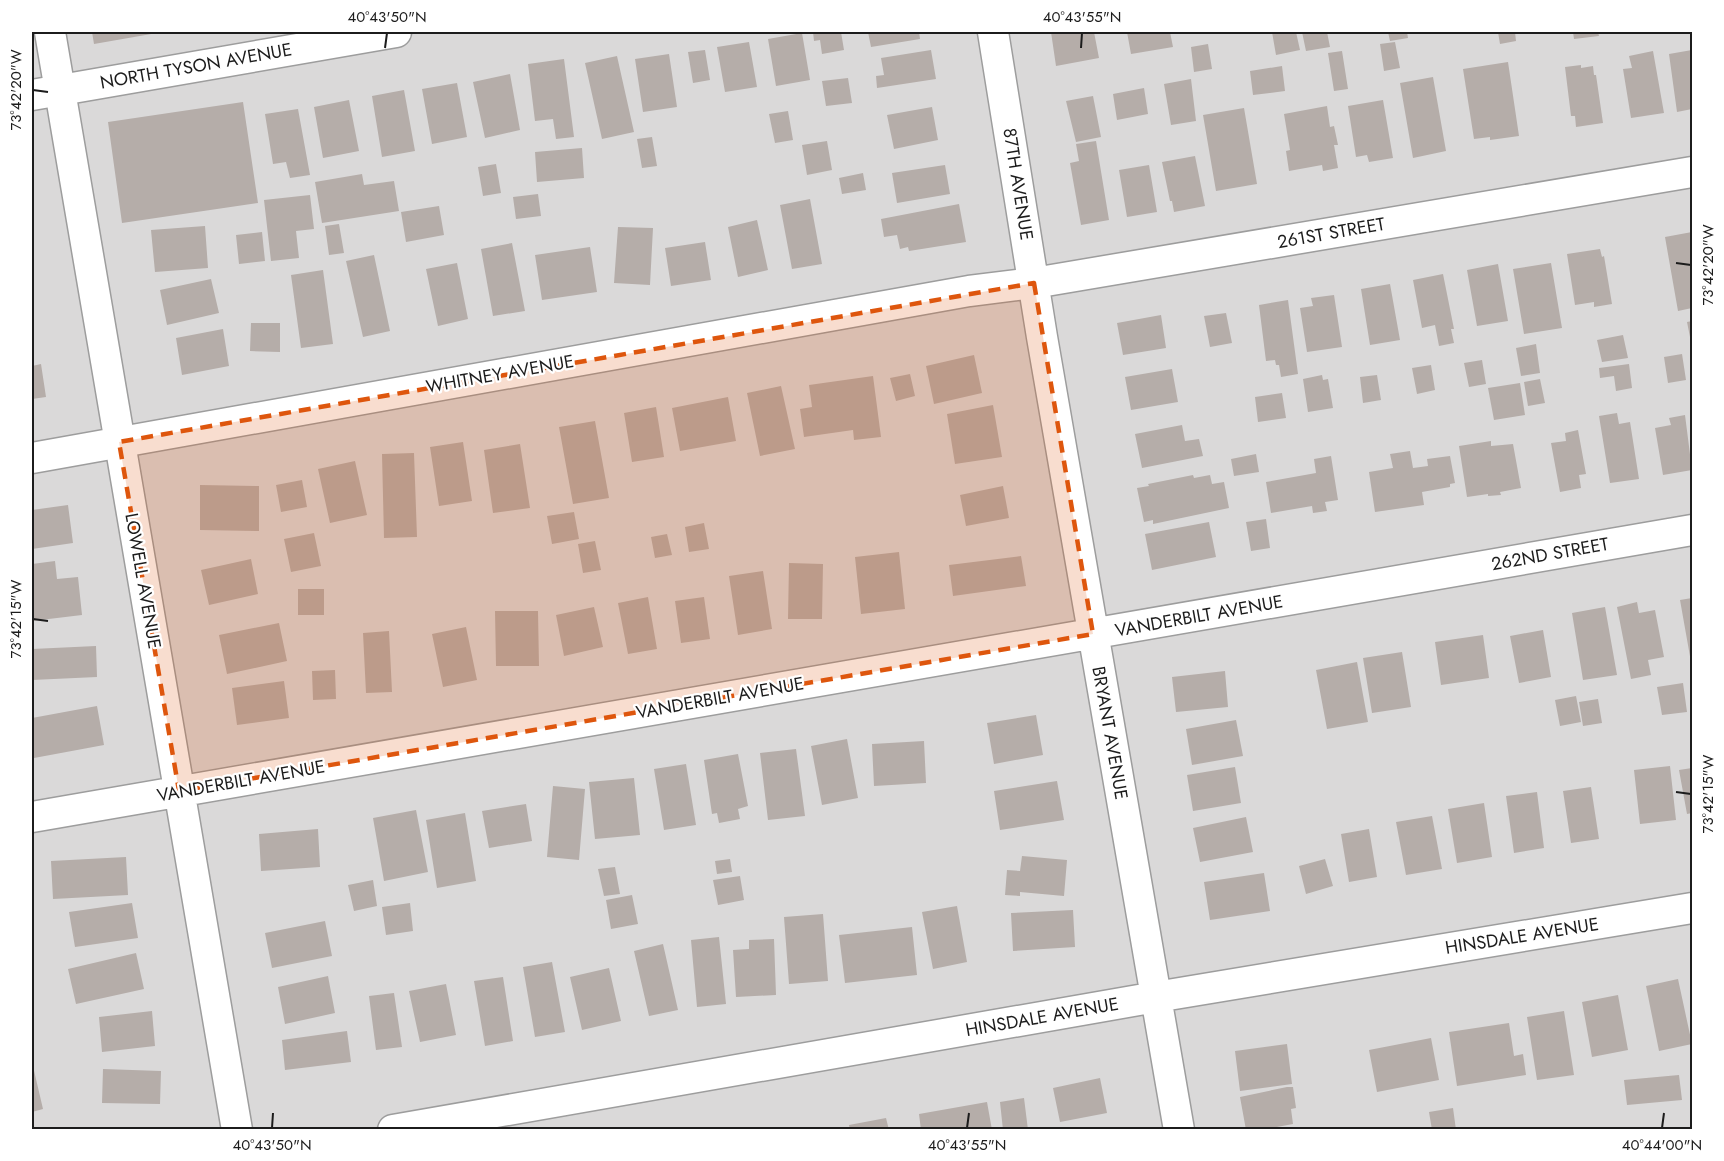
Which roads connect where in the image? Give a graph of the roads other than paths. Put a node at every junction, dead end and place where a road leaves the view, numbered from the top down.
1 (50, 32) edge
2 (396, 32) edge
3 (993, 32) edge
4 (61, 90) junction
5 (32, 95) edge
6 (1692, 172) edge
7 (1034, 283) junction
8 (969, 291) joint
9 (1042, 337) joint
10 (119, 442) junction
11 (32, 458) edge
12 (1692, 530) edge
13 (1408, 579) joint
14 (1093, 634) junction
15 (179, 791) junction
16 (32, 817) edge
17 (1692, 908) edge
18 (1156, 997) junction
19 (237, 1130) edge
20 (393, 1130) edge
21 (1179, 1130) edge

1 - 4 street, LOWELL AVENUE
2 - 4 street, NORTH TYSON AVENUE
3 - 7 street, 87TH AVENUE
4 - 5 street, NORTH TYSON AVENUE
4 - 10 street, LOWELL AVENUE
6 - 7 street, 261ST STREET
7 - 8 street, 261ST STREET
7 - 9 street, 87TH AVENUE
8 - 10 street, WHITNEY AVENUE
9 - 14 street, BRYANT AVENUE
10 - 11 street, WHITNEY AVENUE
10 - 15 street, LOWELL AVENUE
12 - 13 street, 262ND STREET
13 - 14 street, VANDERBILT AVENUE
14 - 15 street, VANDERBILT AVENUE
14 - 18 street, BRYANT AVENUE
15 - 16 street, VANDERBILT AVENUE
15 - 19 street, LOWELL AVENUE
17 - 18 street, HINSDALE AVENUE
18 - 20 street, HINSDALE AVENUE
18 - 21 street, BRYANT AVENUE

